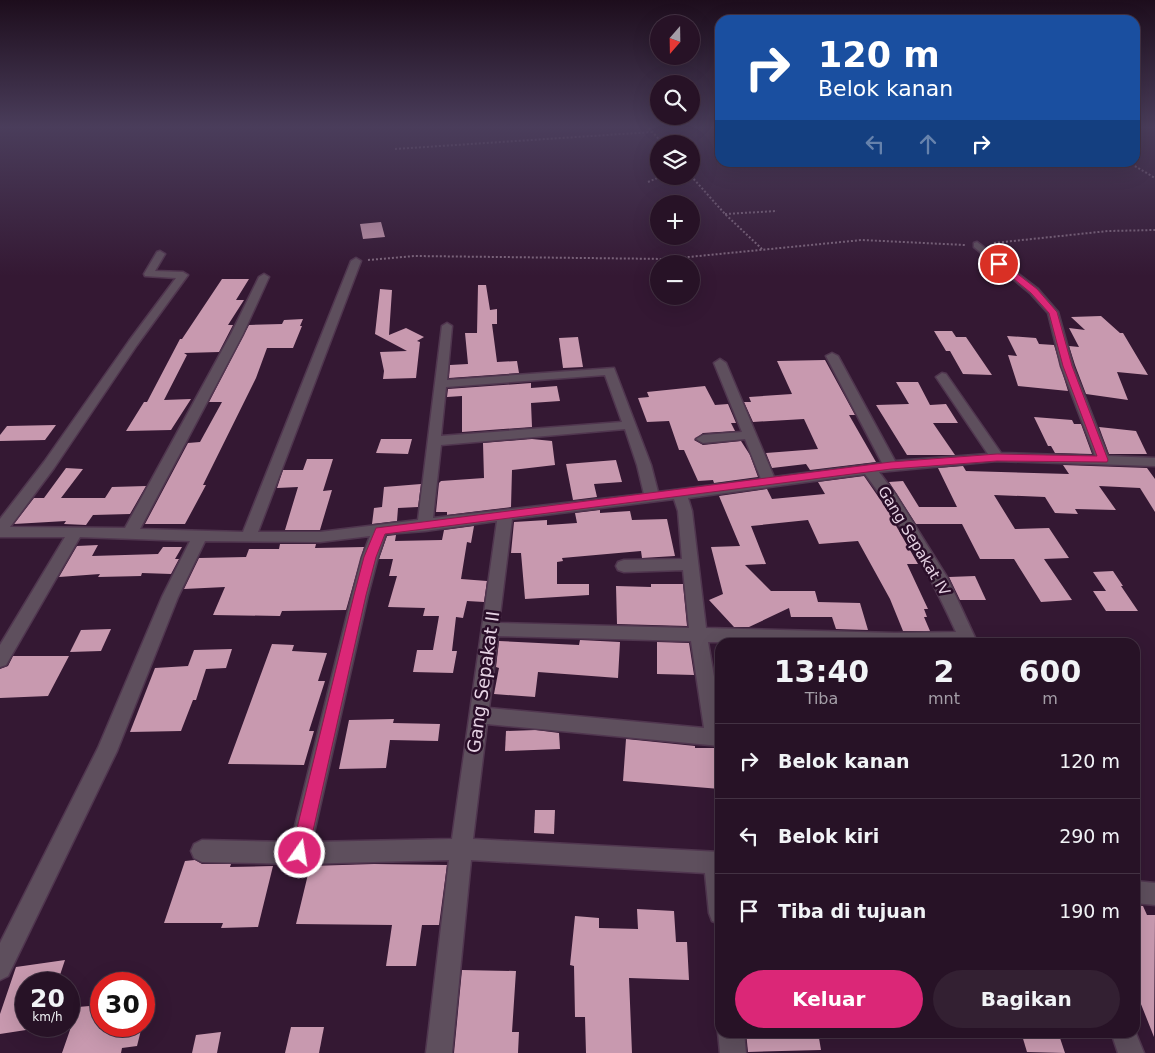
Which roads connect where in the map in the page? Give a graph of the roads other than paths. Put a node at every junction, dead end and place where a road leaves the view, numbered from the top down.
1 (977, 245) road end
2 (160, 254) dead end
3 (356, 261) road end
4 (264, 277) dead end
5 (447, 326) dead end
6 (832, 356) dead end
7 (720, 363) dead end
8 (942, 377) dead end
9 (441, 384) junction
10 (630, 425) junction
11 (751, 435) junction
12 (703, 439) dead end
13 (435, 441) junction
14 (997, 457) junction
15 (1103, 460) junction
16 (1155, 462) edge
17 (891, 466) junction
18 (869, 468) junction
19 (769, 481) junction
20 (680, 494) junction
21 (652, 496) junction
22 (505, 515) junction
23 (425, 526) junction
24 (0, 531) edge
25 (380, 531) junction
26 (76, 532) junction
27 (130, 533) junction
28 (200, 535) junction
29 (248, 538) junction
30 (690, 564) junction
31 (624, 566) dead end
32 (490, 629) junction
33 (698, 634) junction
34 (829, 638) edge
35 (967, 638) edge
36 (0, 660) edge
37 (478, 715) junction
38 (715, 722) edge
39 (715, 738) edge
40 (461, 849) junction
41 (202, 851) dead end
42 (300, 853) junction
43 (715, 863) edge
44 (1140, 892) edge
45 (1155, 894) edge
46 (0, 968) edge
47 (732, 1038) edge
48 (1125, 1038) edge
49 (439, 1053) edge
50 (733, 1053) edge
51 (1131, 1053) edge

1 - 15 street
2 - 24 street
3 - 29 street
4 - 27 street
5 - 9 street
6 - 17 street
7 - 11 street
8 - 14 street
9 - 10 street
9 - 13 street
10 - 13 street
10 - 21 street
11 - 12 street
11 - 19 street
13 - 23 street
14 - 15 street
14 - 17 street
15 - 16 street
17 - 18 street
18 - 19 street
18 - 35 street, Gang Sepakat IV
19 - 20 street
20 - 21 street
20 - 30 street
21 - 22 street
22 - 23 street
22 - 32 street, Gang Sepakat II
23 - 25 street
24 - 26 street
25 - 29 street
25 - 42 street
26 - 27 street
26 - 36 street
27 - 28 street
28 - 29 street
28 - 46 street
30 - 31 street
30 - 33 street
32 - 33 street
32 - 37 street, Gang Sepakat II
33 - 34 street
33 - 38 street
37 - 39 street
37 - 40 street, Gang Sepakat II
40 - 42 street
40 - 43 street
40 - 49 street, Gang Sepakat II
41 - 42 street
44 - 45 street
47 - 50 street
48 - 51 street

